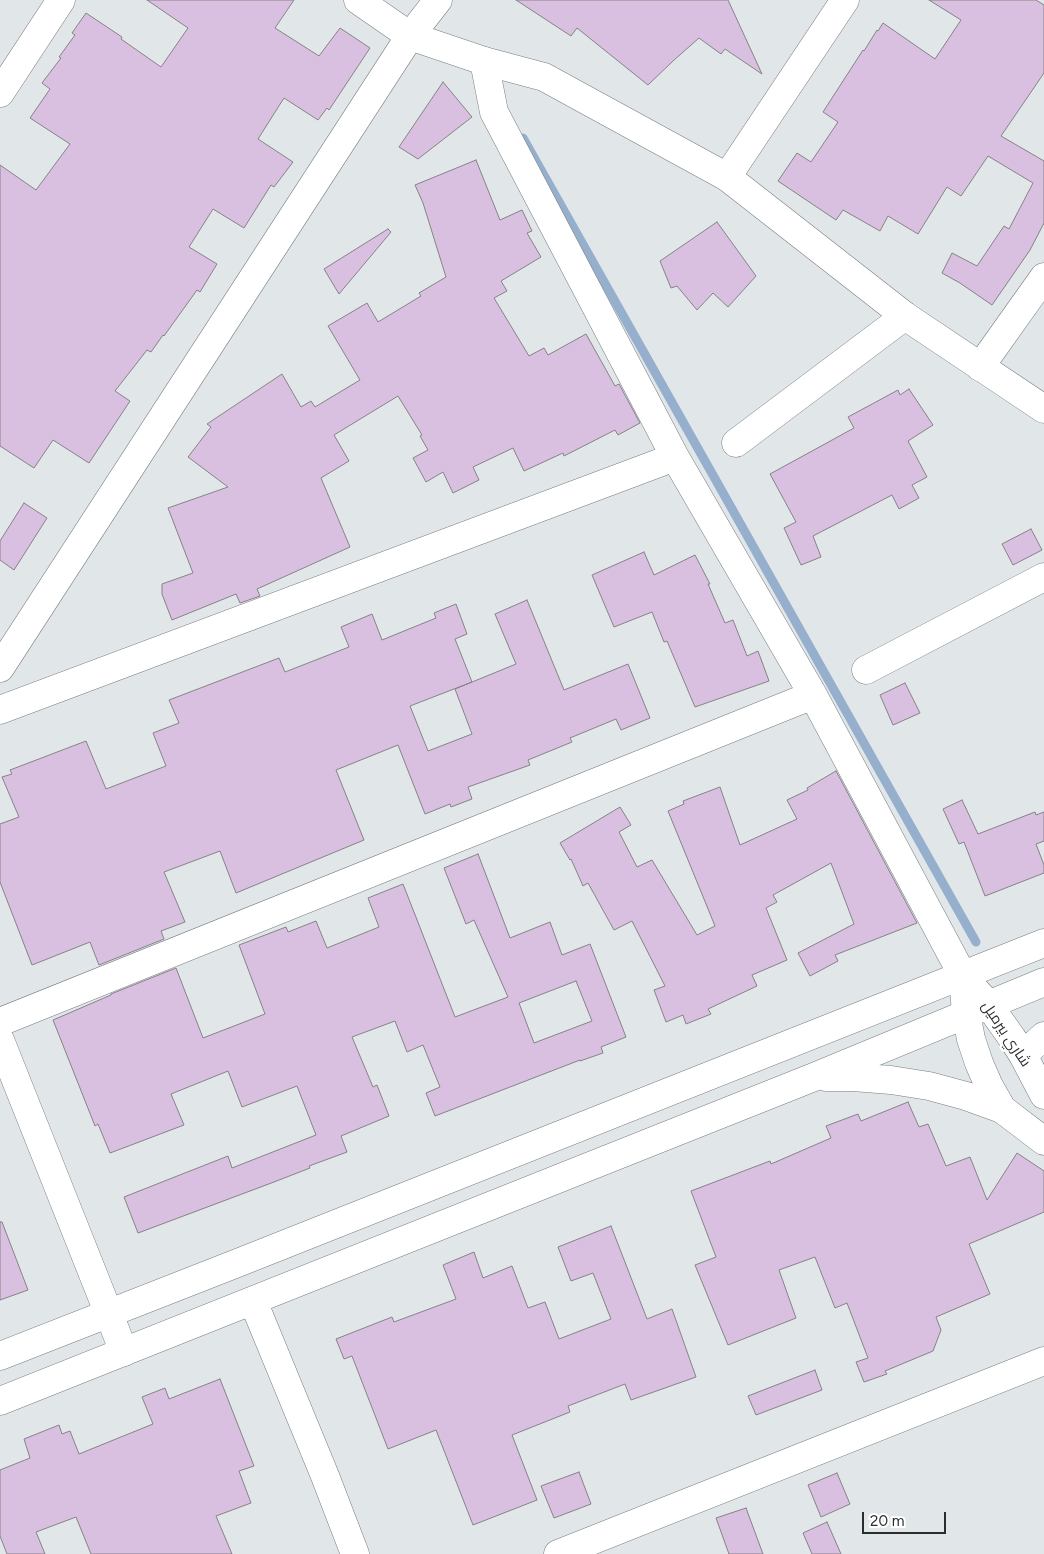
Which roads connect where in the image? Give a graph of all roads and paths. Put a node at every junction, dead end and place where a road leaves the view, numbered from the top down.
1 (61, 0) edge
2 (358, 0) edge
3 (438, 0) edge
4 (845, 0) edge
5 (410, 36) junction
6 (484, 61) junction
7 (0, 93) edge
8 (727, 177) junction
9 (1044, 277) edge
10 (905, 316) junction
11 (980, 366) junction
12 (1044, 409) edge
13 (736, 443) dead end
14 (675, 457) junction
15 (1044, 577) edge
16 (0, 668) edge
17 (866, 670) dead end
18 (813, 695) junction
19 (0, 710) edge
20 (1044, 943) edge
21 (963, 976) junction
22 (1044, 982) edge
23 (977, 1009) junction
24 (0, 1022) edge
25 (1044, 1036) edge
26 (0, 1040) edge
27 (1023, 1055) junction
28 (814, 1077) junction
29 (1044, 1095) edge
30 (1002, 1108) junction
31 (1044, 1141) edge
32 (253, 1300) junction
33 (108, 1313) junction
34 (124, 1352) junction
35 (0, 1356) edge
36 (1044, 1362) edge
37 (0, 1401) edge
38 (355, 1554) edge
39 (558, 1554) edge

1 - 7 street
2 - 5 street
3 - 5 street
4 - 8 street
5 - 6 street
5 - 16 street
6 - 8 street
6 - 14 street, شاري بيرميل
8 - 10 street
9 - 11 street
10 - 11 street
10 - 13 street
11 - 12 street
14 - 18 street, شاري بيرميل
14 - 19 street
15 - 17 street
18 - 21 street, شاري بيرميل
18 - 24 street
20 - 21 street
21 - 23 street, شاري بيرميل
21 - 33 street
22 - 23 street
23 - 27 street, شاري بيرميل
23 - 28 street
23 - 30 street
25 - 27 street
26 - 33 street
27 - 29 street, شاري بيرميل
28 - 30 street
28 - 32 street
30 - 31 street
32 - 34 street
32 - 38 street
33 - 34 street
33 - 35 street
34 - 37 street
36 - 39 street

